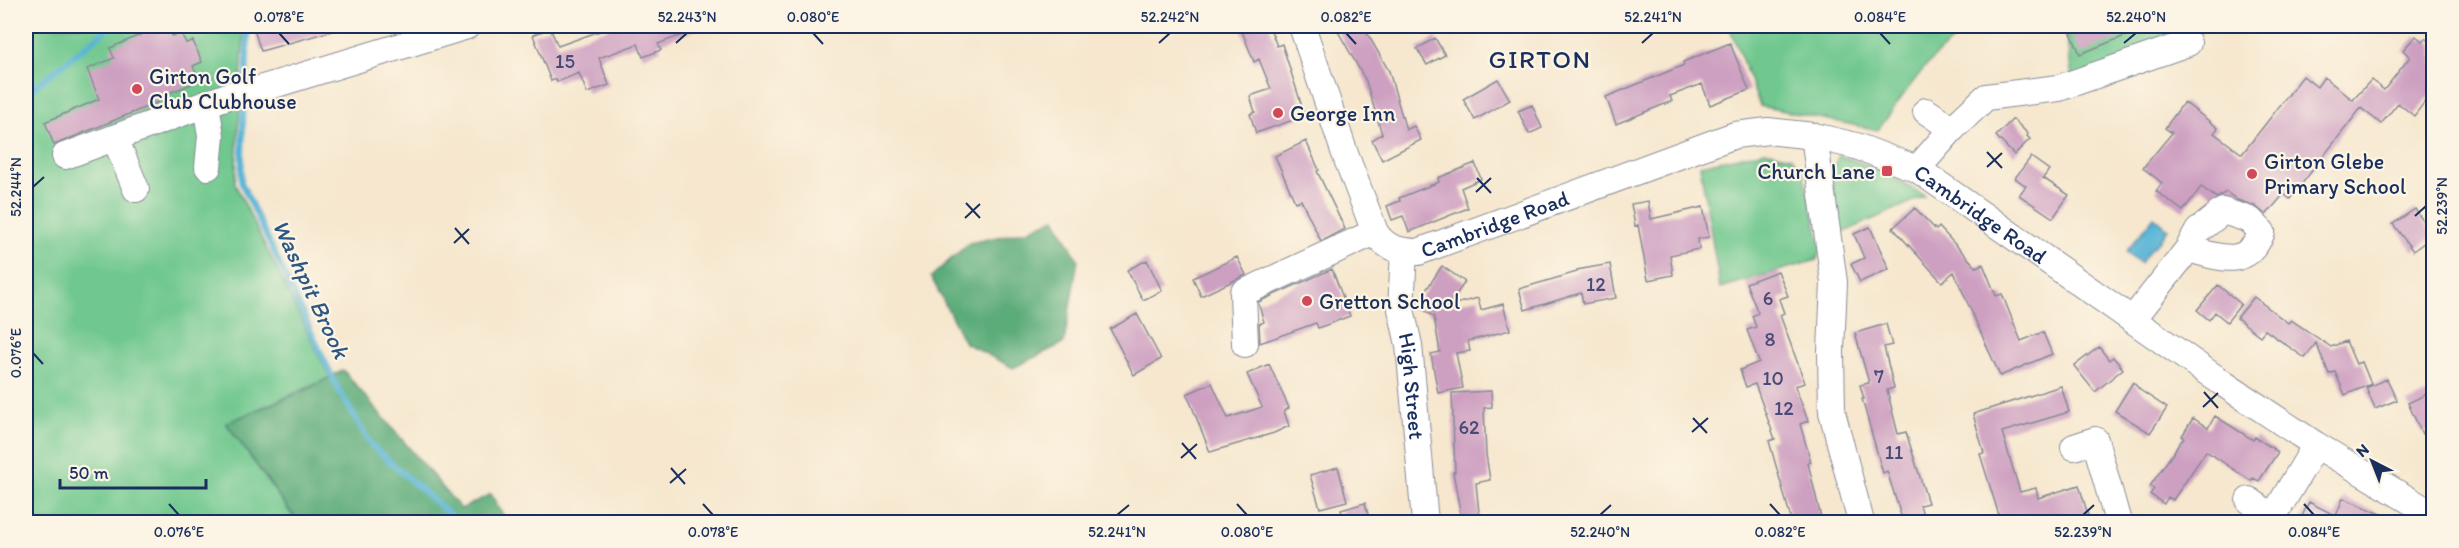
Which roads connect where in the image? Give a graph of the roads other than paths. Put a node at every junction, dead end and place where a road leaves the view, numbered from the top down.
1 (466, 26) edge
2 (1302, 26) edge
3 (2188, 43) dead end
4 (206, 104) junction
5 (1926, 111) dead end
6 (1952, 129) junction
7 (1814, 136) junction
8 (115, 138) junction
9 (65, 156) dead end
10 (208, 167) dead end
11 (1917, 169) junction
12 (136, 189) dead end
13 (1375, 232) junction
14 (2188, 249) dead end
15 (1404, 251) junction
16 (2133, 319) junction
17 (1245, 344) dead end
18 (2316, 445) junction
19 (2074, 447) dead end
20 (2249, 500) dead end
21 (2433, 515) edge
22 (2272, 520) edge
23 (1425, 522) edge
24 (1861, 522) edge
25 (2118, 522) edge

1 - 4 street
2 - 13 street
3 - 6 street
4 - 8 street
4 - 10 street
5 - 6 street
6 - 11 street
7 - 11 street, Cambridge Road
7 - 15 street, Cambridge Road
7 - 24 street
8 - 9 street
8 - 12 street
11 - 16 street, Cambridge Road
13 - 15 street, Cambridge Road
13 - 17 street
14 - 16 street
15 - 23 street, High Street
16 - 18 street, Cambridge Road
18 - 21 street, Cambridge Road
18 - 22 street
19 - 25 street
20 - 22 street

